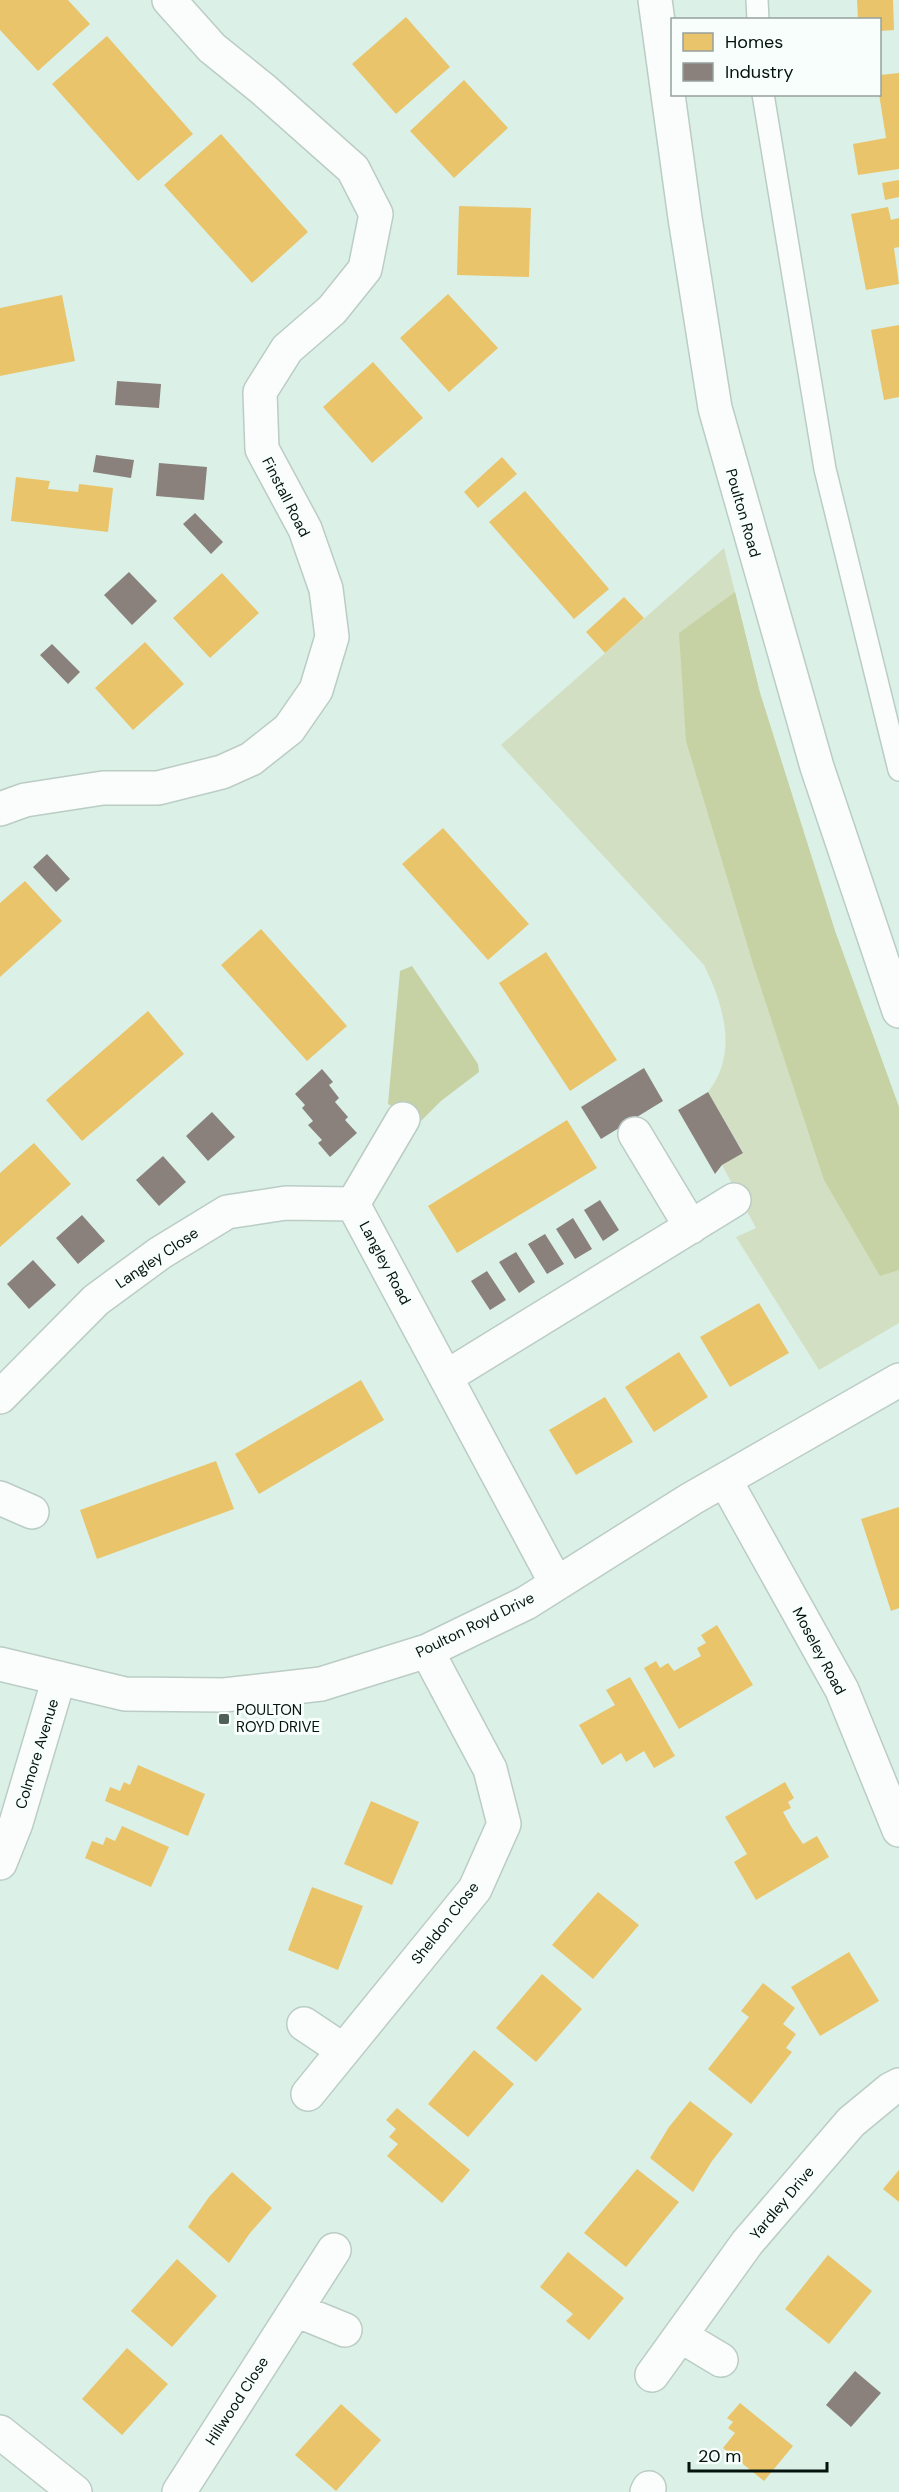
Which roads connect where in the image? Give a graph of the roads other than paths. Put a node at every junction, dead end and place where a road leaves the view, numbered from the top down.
1 (169, 0) edge
2 (655, 0) edge
3 (757, 0) edge
4 (758, 18) edge
5 (764, 96) edge
6 (899, 770) edge
7 (0, 809) edge
8 (899, 1011) edge
9 (403, 1119) dead end
10 (635, 1134) dead end
11 (734, 1200) dead end
12 (353, 1204) junction
13 (691, 1227) junction
14 (446, 1377) junction
15 (899, 1380) edge
16 (0, 1397) edge
17 (725, 1480) junction
18 (0, 1498) edge
19 (32, 1512) dead end
20 (556, 1583) junction
21 (427, 1651) junction
22 (0, 1664) edge
23 (59, 1678) junction
24 (899, 1830) edge
25 (0, 1863) edge
26 (304, 2024) dead end
27 (343, 2050) junction
28 (899, 2085) edge
29 (308, 2094) dead end
30 (334, 2250) dead end
31 (296, 2310) junction
32 (345, 2330) dead end
33 (681, 2336) junction
34 (720, 2360) dead end
35 (652, 2375) dead end
36 (0, 2432) edge
37 (75, 2492) edge
38 (179, 2492) edge

1 - 7 street, Finstall Road
2 - 8 street, Poulton Road
3 - 4 lane
5 - 6 lane
9 - 12 street, Langley Road
10 - 13 street
11 - 13 street
12 - 14 street, Langley Road
12 - 16 street, Langley Close
13 - 14 street
14 - 20 street, Langley Road
15 - 17 street, Poulton Royd Drive
17 - 20 street, Poulton Royd Drive
17 - 24 street, Moseley Road
18 - 19 street
20 - 21 street, Poulton Royd Drive
21 - 23 street, Poulton Royd Drive
21 - 27 street, Sheldon Close
22 - 23 street, Poulton Royd Drive
23 - 25 street, Colmore Avenue
26 - 27 street
27 - 29 street, Sheldon Close
28 - 33 street, Yardley Drive
30 - 31 street, Hillwood Close
31 - 32 street
31 - 38 street, Hillwood Close
33 - 34 street
33 - 35 street, Yardley Drive
36 - 37 street

